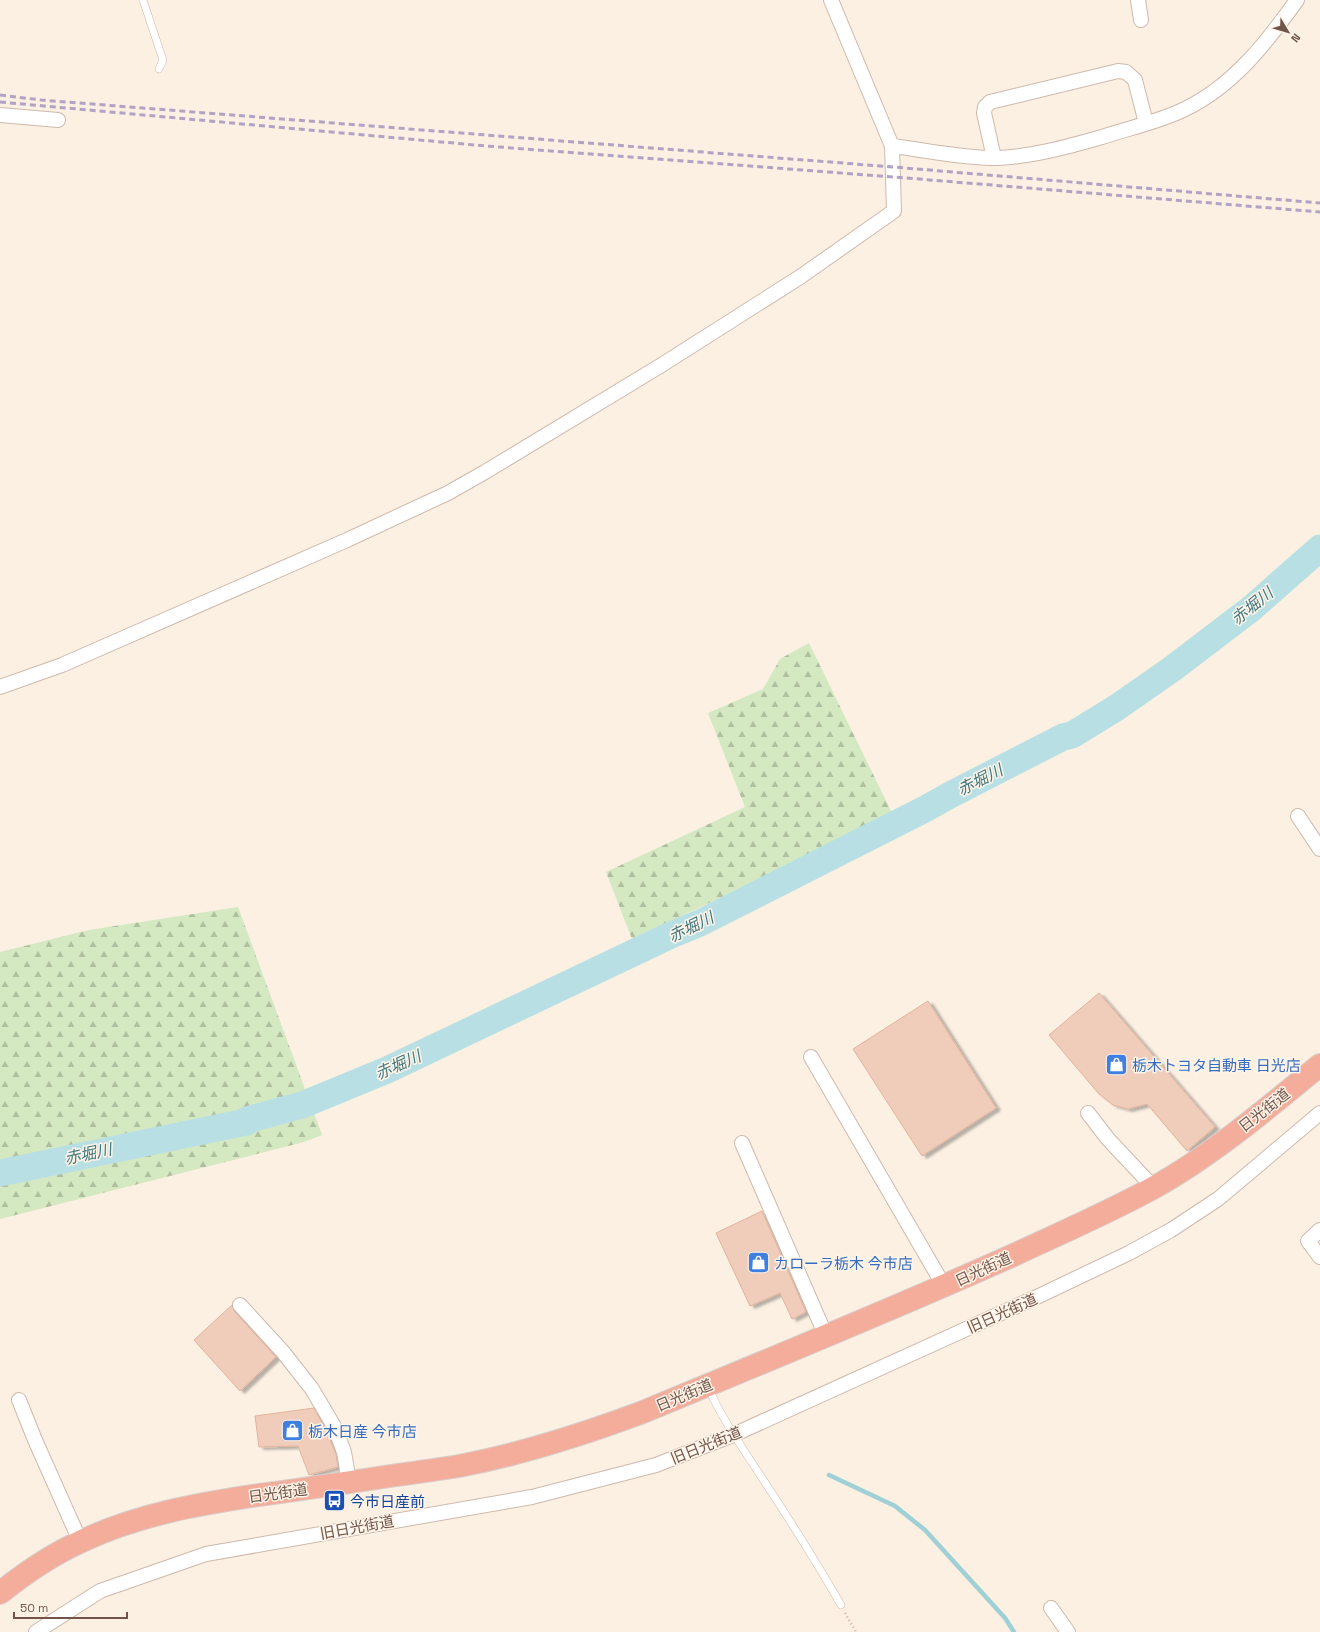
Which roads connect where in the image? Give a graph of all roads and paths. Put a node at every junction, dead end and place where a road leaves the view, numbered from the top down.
1 (143, 0) edge
2 (831, 0) edge
3 (1138, 0) edge
4 (1297, 0) edge
5 (1141, 20) dead end
6 (159, 69) dead end
7 (0, 115) edge
8 (58, 120) dead end
9 (1146, 123) junction
10 (892, 146) junction
11 (994, 158) junction
12 (0, 687) edge
13 (1298, 816) dead end
14 (1320, 850) edge
15 (811, 1057) dead end
16 (1320, 1065) edge
17 (1088, 1113) dead end
18 (1320, 1113) edge
19 (742, 1143) dead end
20 (1154, 1188) junction
21 (1320, 1230) edge
22 (1320, 1257) edge
23 (944, 1286) junction
24 (240, 1305) dead end
25 (826, 1336) junction
26 (707, 1385) junction
27 (19, 1400) dead end
28 (733, 1435) junction
29 (350, 1482) junction
30 (80, 1541) junction
31 (0, 1593) edge
32 (841, 1605) joint
33 (1050, 1608) dead end
34 (36, 1632) edge
35 (856, 1632) edge
36 (1068, 1632) edge

1 - 6 lane
2 - 10 street
3 - 5 street
4 - 9 street
7 - 8 street
9 - 11 street
9 - 11 street
10 - 11 street
10 - 12 street
13 - 14 street
15 - 23 street
16 - 20 highway, 日光街道
17 - 20 street
18 - 28 street, 旧日光街道
19 - 25 street
20 - 23 highway, 日光街道
21 - 22 street
23 - 25 highway, 日光街道
24 - 29 street
25 - 26 highway, 日光街道
26 - 28 lane
26 - 29 highway, 日光街道
27 - 30 street
28 - 32 lane
28 - 34 street, 旧日光街道
29 - 30 highway, 日光街道
30 - 31 highway, 日光街道
32 - 35 path
33 - 36 street

